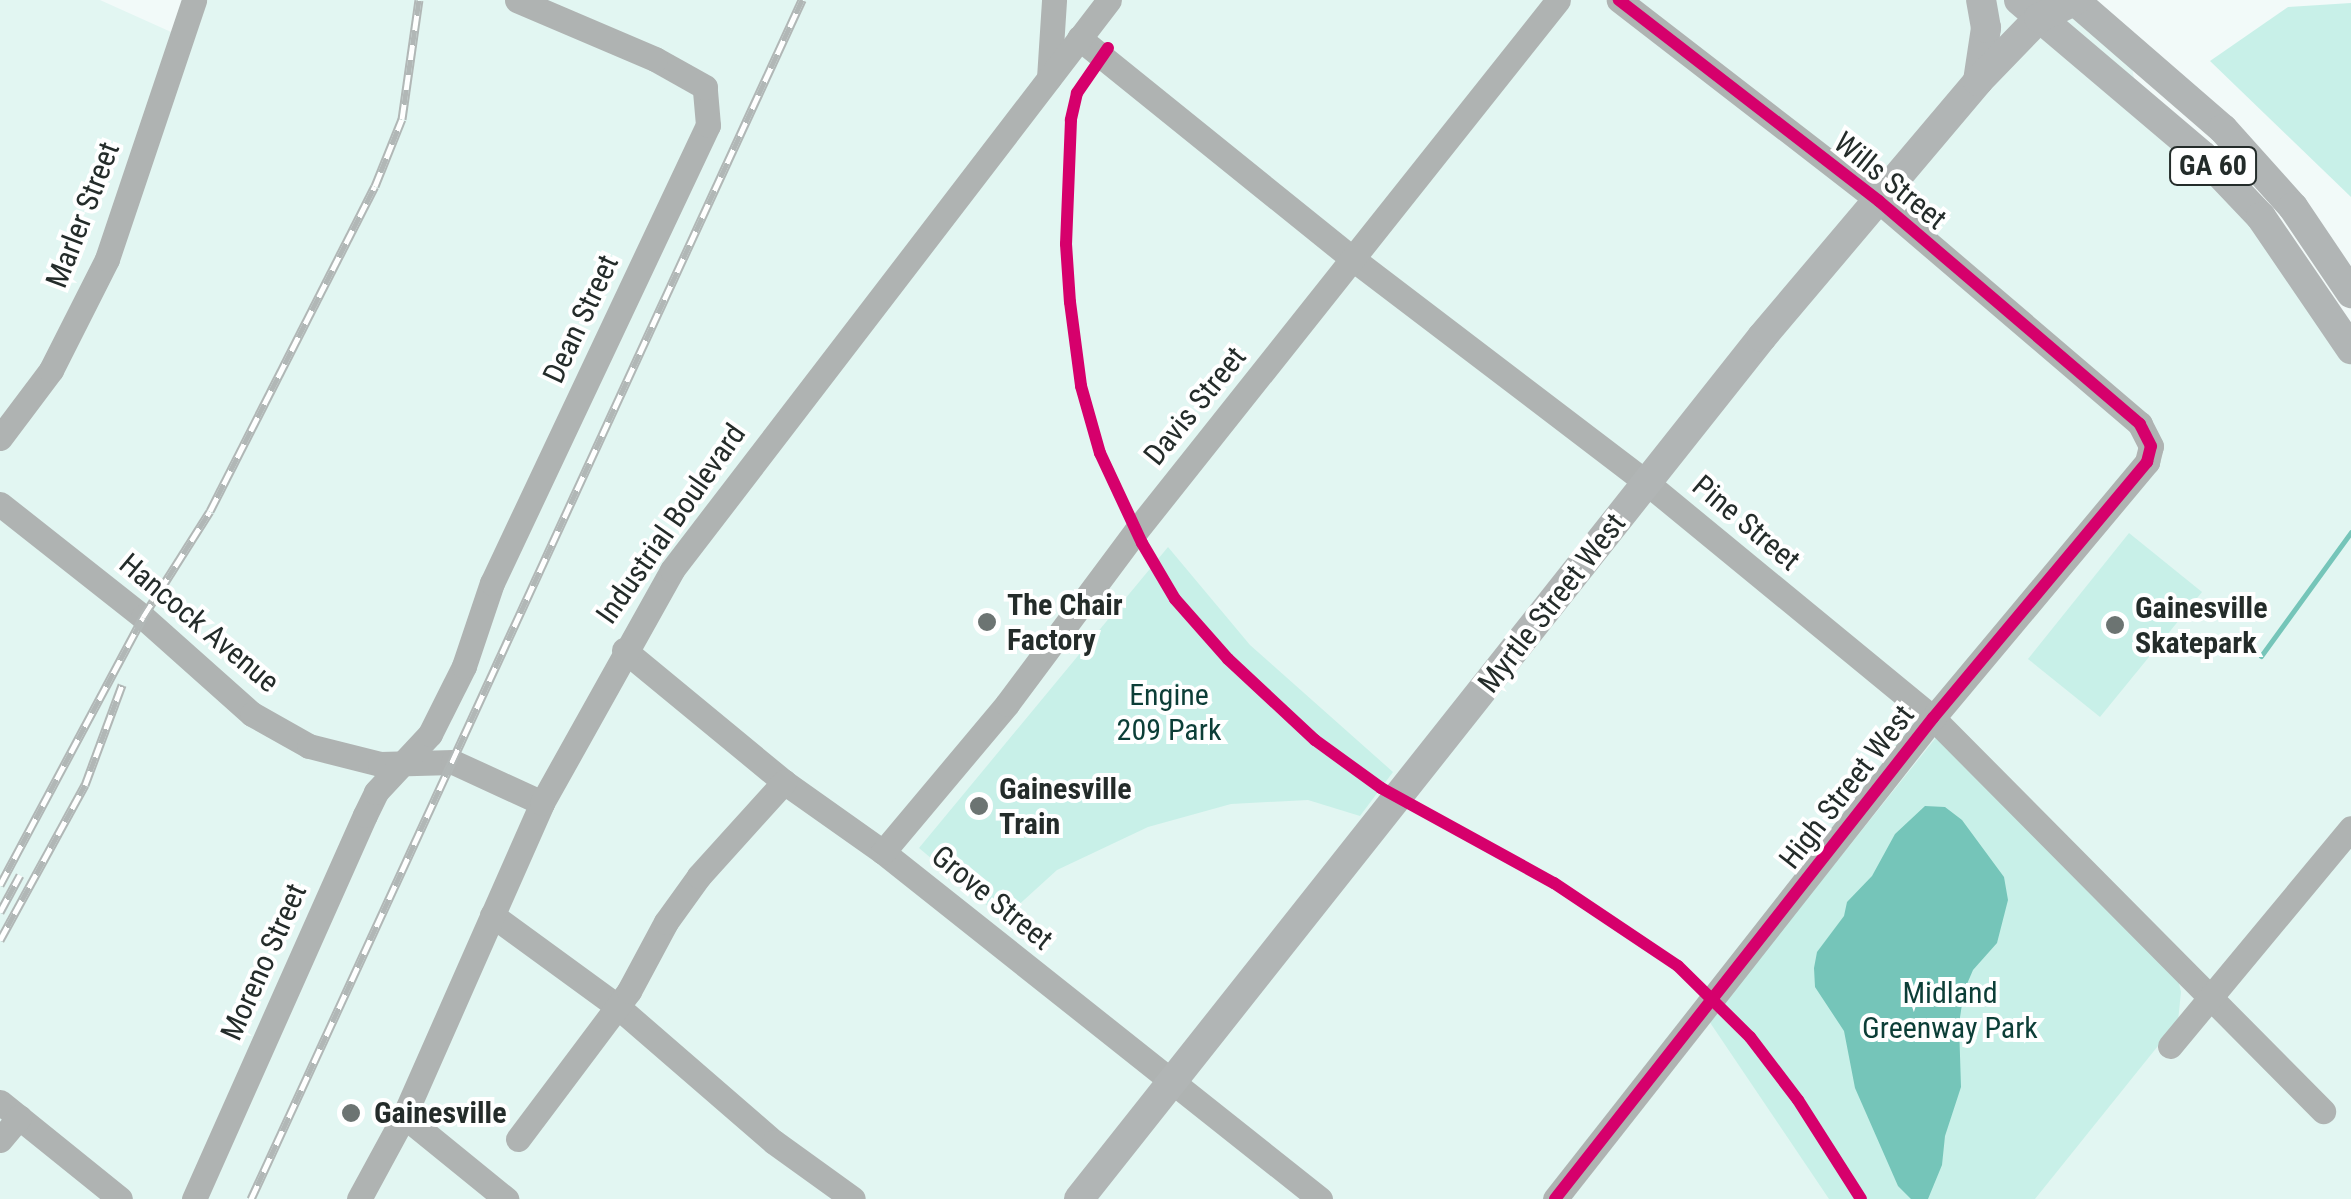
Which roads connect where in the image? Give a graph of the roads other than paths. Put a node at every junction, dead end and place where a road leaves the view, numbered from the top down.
1 (194, 0) edge
2 (518, 0) edge
3 (1054, 0) edge
4 (1108, 0) edge
5 (1558, 0) edge
6 (1619, 0) edge
7 (1981, 0) edge
8 (2075, 0) edge
9 (2034, 6) edge
10 (1079, 38) junction
11 (1049, 78) junction
12 (1978, 81) junction
13 (1879, 200) junction
14 (1353, 260) junction
15 (2351, 293) edge
16 (2351, 349) edge
17 (2122, 410) joint
18 (0, 438) edge
19 (1647, 483) junction
20 (0, 504) edge
21 (624, 650) junction
22 (1933, 718) junction
23 (407, 761) junction
24 (784, 782) junction
25 (542, 803) junction
26 (2351, 828) edge
27 (883, 852) junction
28 (492, 914) junction
29 (2213, 998) junction
30 (618, 1006) junction
31 (2170, 1046) dead end
32 (1171, 1082) junction
33 (9, 1110) edge
34 (2323, 1112) dead end
35 (404, 1116) junction
36 (518, 1139) dead end
37 (0, 1140) edge
38 (120, 1199) edge
39 (194, 1199) edge
40 (358, 1199) edge
41 (506, 1199) edge
42 (853, 1199) edge
43 (1079, 1199) edge
44 (1320, 1199) edge
45 (1555, 1199) edge

1 - 18 street, Marler Street
2 - 23 street, Dean Street
3 - 11 street
4 - 10 street, Industrial Boulevard
5 - 14 street, Davis Street
6 - 13 street, Wills Street
7 - 12 main road
8 - 9 main road
8 - 15 main road, GA 60
9 - 12 main road, Myrtle Street West
9 - 16 main road, GA 60
10 - 11 street, Industrial Boulevard
10 - 14 street, Pine Street
11 - 21 street, Industrial Boulevard
12 - 13 main road, Myrtle Street West
13 - 17 street, Wills Street
13 - 19 main road, Myrtle Street West
14 - 19 street, Pine Street
14 - 27 street, Davis Street
17 - 22 street, High Street West
19 - 22 street, Pine Street
19 - 32 main road, Myrtle Street West
20 - 23 street, Hancock Avenue
21 - 24 street, Grove Street
21 - 25 street, Industrial Boulevard
22 - 29 street, Pine Street
22 - 45 street, High Street West
23 - 25 street, Hancock Avenue
23 - 39 street, Moreno Street
24 - 27 street, Grove Street
24 - 30 street
25 - 28 street, Industrial Boulevard
26 - 29 street
27 - 32 street, Grove Street
28 - 30 street
28 - 35 street, Industrial Boulevard
29 - 31 street
29 - 34 street, Pine Street
30 - 36 street
30 - 42 street
32 - 43 main road, Myrtle Street West
32 - 44 street, Grove Street
33 - 37 street
33 - 38 street
35 - 40 street, Industrial Boulevard
35 - 41 street

